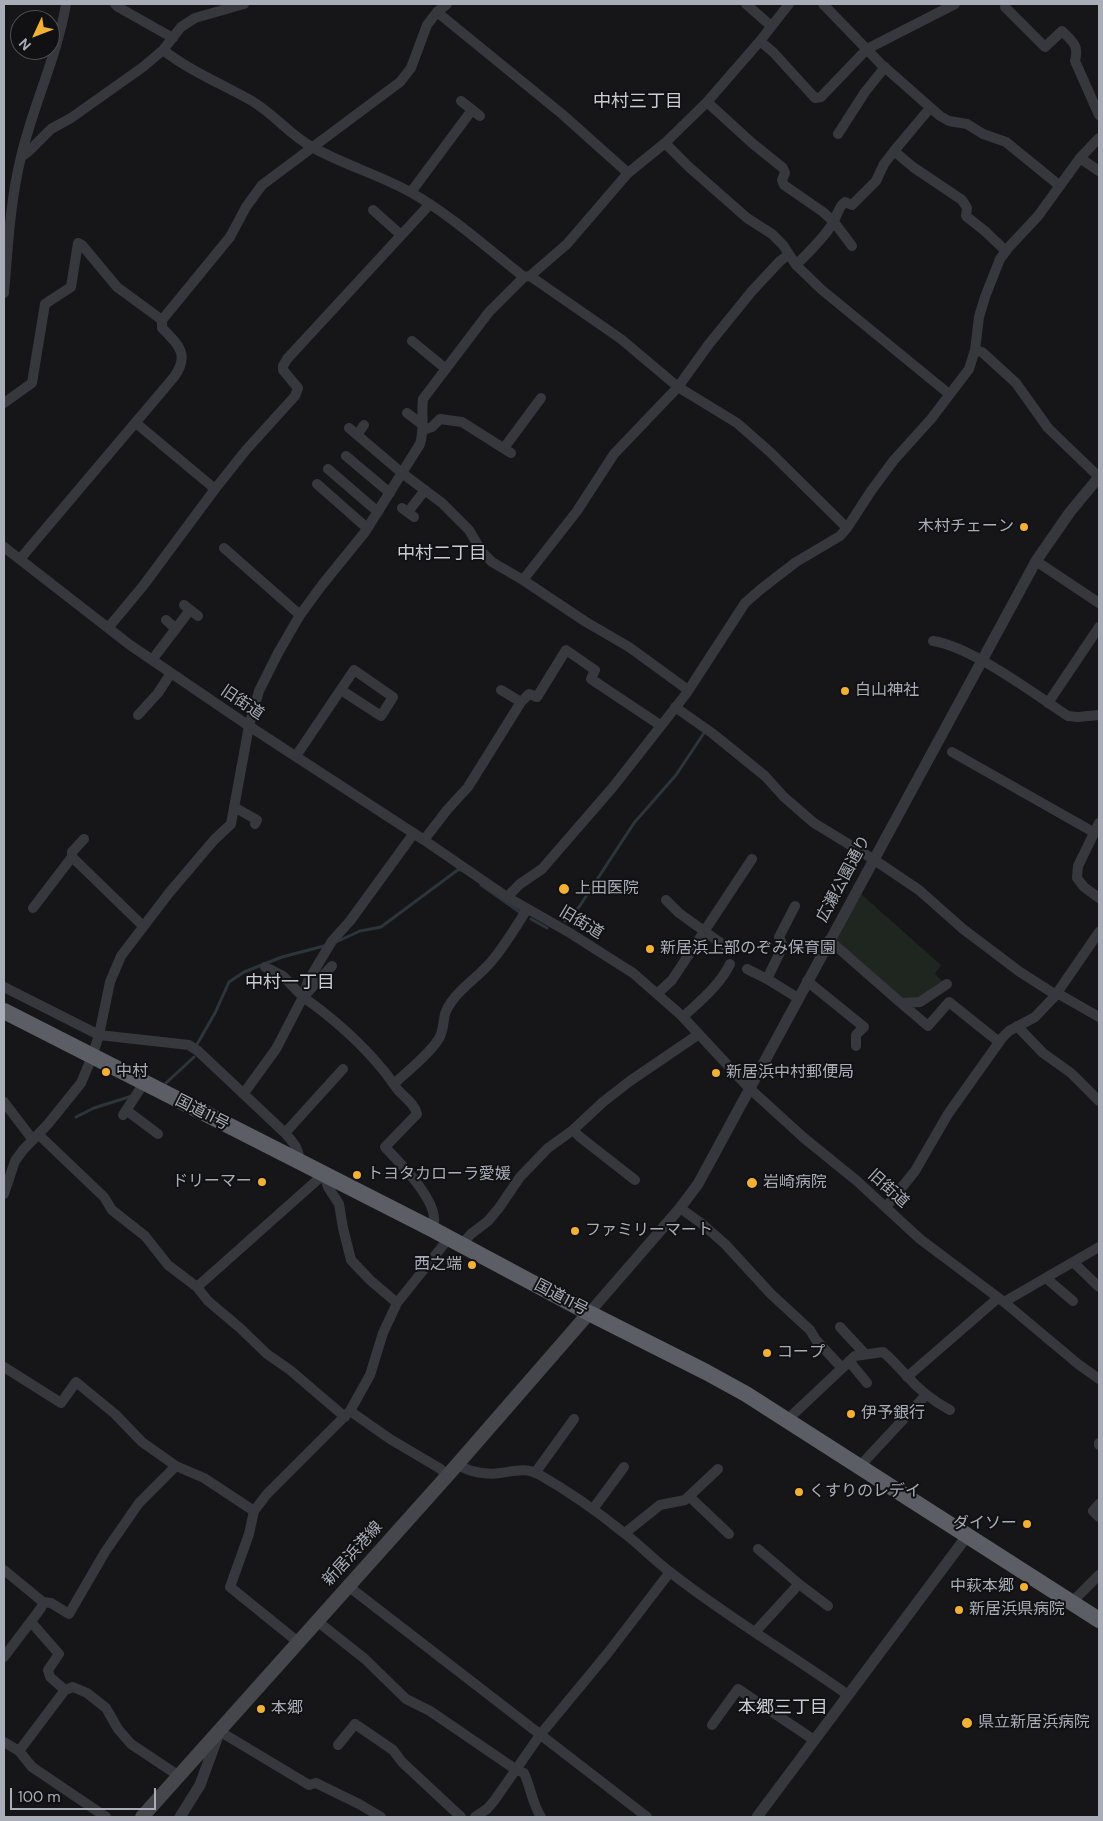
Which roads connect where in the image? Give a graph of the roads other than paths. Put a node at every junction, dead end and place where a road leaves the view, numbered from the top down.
1 (66, 4) edge
2 (116, 4) edge
3 (244, 4) edge
4 (448, 4) edge
5 (746, 4) edge
6 (789, 4) edge
7 (823, 4) edge
8 (955, 4) edge
9 (1005, 7) dead end
10 (437, 12) junction
11 (771, 26) junction
12 (173, 38) junction
13 (760, 41) junction
14 (867, 49) junction
15 (163, 50) junction
16 (885, 67) junction
17 (460, 101) dead end
18 (707, 102) junction
19 (930, 108) junction
20 (1099, 115) edge
21 (838, 134) dead end
22 (1099, 138) edge
23 (665, 143) junction
24 (312, 147) junction
25 (894, 151) junction
26 (20, 157) junction
27 (1080, 158) junction
28 (1099, 171) edge
29 (628, 173) junction
30 (1060, 186) junction
31 (411, 192) junction
32 (430, 204) junction
33 (374, 210) dead end
34 (834, 222) junction
35 (401, 234) junction
36 (852, 246) dead end
37 (1006, 251) junction
38 (788, 255) junction
39 (796, 265) junction
40 (527, 276) junction
41 (4, 293) edge
42 (162, 320) junction
43 (412, 341) dead end
44 (975, 350) junction
45 (446, 369) junction
46 (678, 386) junction
47 (949, 394) junction
48 (541, 398) dead end
49 (4, 403) edge
50 (407, 414) dead end
51 (136, 423) junction
52 (364, 425) dead end
53 (423, 428) junction
54 (346, 456) dead end
55 (328, 469) dead end
56 (402, 473) junction
57 (1099, 477) edge
58 (317, 484) dead end
59 (215, 489) junction
60 (425, 490) junction
61 (390, 493) junction
62 (378, 512) junction
63 (408, 512) dead end
64 (368, 528) junction
65 (847, 528) junction
66 (4, 547) edge
67 (224, 548) dead end
68 (20, 559) junction
69 (1036, 561) junction
70 (523, 580) junction
71 (1099, 603) edge
72 (191, 610) dead end
73 (300, 615) junction
74 (166, 620) dead end
75 (1099, 627) edge
76 (108, 628) junction
77 (176, 628) junction
78 (932, 641) dead end
79 (152, 660) junction
80 (981, 661) junction
81 (171, 673) junction
82 (341, 690) junction
83 (501, 690) dead end
84 (688, 690) junction
85 (521, 702) junction
86 (1048, 703) junction
87 (675, 707) junction
88 (138, 715) dead end
89 (1099, 715) edge
90 (660, 725) junction
91 (249, 726) junction
92 (952, 752) dead end
93 (296, 756) junction
94 (234, 807) junction
95 (1099, 823) edge
96 (255, 824) dead end
97 (414, 833) junction
98 (1095, 833) junction
99 (84, 839) dead end
100 (424, 840) junction
101 (72, 857) junction
102 (752, 859) dead end
103 (873, 859) junction
104 (507, 897) junction
105 (1099, 898) edge
106 (666, 900) dead end
107 (795, 906) dead end
108 (33, 908) dead end
109 (527, 909) junction
110 (143, 926) junction
111 (704, 932) junction
112 (1099, 932) edge
113 (829, 940) junction
114 (732, 951) dead end
115 (730, 964) dead end
116 (332, 966) dead end
117 (265, 967) dead end
118 (747, 969) dead end
119 (767, 979) junction
120 (807, 980) junction
121 (947, 984) dead end
122 (4, 987) edge
123 (658, 993) junction
124 (1056, 994) junction
125 (303, 997) junction
126 (798, 998) junction
127 (901, 1003) junction
128 (4, 1011) edge
129 (1099, 1016) edge
130 (683, 1017) junction
131 (1018, 1026) junction
132 (99, 1034) junction
133 (699, 1034) junction
134 (999, 1042) junction
135 (856, 1046) dead end
136 (92, 1057) junction
137 (343, 1069) dead end
138 (394, 1084) junction
139 (749, 1088) junction
140 (139, 1090) junction
141 (244, 1093) junction
142 (1099, 1101) edge
143 (4, 1102) edge
144 (573, 1130) junction
145 (285, 1133) junction
146 (158, 1134) dead end
147 (36, 1137) junction
148 (299, 1162) junction
149 (324, 1174) junction
150 (636, 1180) dead end
151 (4, 1194) edge
152 (886, 1207) junction
153 (680, 1208) junction
154 (432, 1229) junction
155 (455, 1242) junction
156 (1098, 1249) edge
157 (1073, 1262) junction
158 (1046, 1278) junction
159 (1099, 1286) edge
160 (196, 1287) junction
161 (1001, 1300) junction
162 (1073, 1301) dead end
163 (397, 1303) junction
164 (589, 1313) junction
165 (840, 1327) dead end
166 (865, 1354) junction
167 (846, 1365) junction
168 (4, 1367) edge
169 (907, 1377) junction
170 (1099, 1379) edge
171 (867, 1383) dead end
172 (926, 1395) junction
173 (950, 1410) dead end
174 (348, 1414) junction
175 (574, 1419) dead end
176 (787, 1420) junction
177 (176, 1466) junction
178 (624, 1467) dead end
179 (860, 1467) junction
180 (452, 1469) junction
181 (718, 1469) dead end
182 (534, 1473) junction
183 (689, 1496) junction
184 (1099, 1504) edge
185 (593, 1509) junction
186 (254, 1511) junction
187 (1099, 1517) edge
188 (625, 1533) junction
189 (729, 1534) dead end
190 (967, 1536) junction
191 (758, 1549) dead end
192 (4, 1570) edge
193 (670, 1572) junction
194 (1099, 1575) edge
195 (799, 1584) junction
196 (348, 1586) junction
197 (43, 1602) junction
198 (1072, 1602) junction
199 (828, 1606) dead end
200 (1099, 1620) edge
201 (317, 1621) junction
202 (31, 1622) junction
203 (755, 1632) junction
204 (298, 1642) junction
205 (4, 1657) edge
206 (65, 1690) junction
207 (848, 1695) junction
208 (712, 1725) dead end
209 (219, 1731) junction
210 (540, 1735) junction
211 (814, 1740) junction
212 (4, 1742) edge
213 (338, 1745) dead end
214 (19, 1751) junction
215 (515, 1769) junction
216 (179, 1776) junction
217 (106, 1817) edge
218 (142, 1817) edge
219 (180, 1817) edge
220 (381, 1817) edge
221 (461, 1817) edge
222 (475, 1817) edge
223 (541, 1817) edge
224 (647, 1817) edge
225 (757, 1817) edge

1 - 26 street
2 - 12 street
3 - 12 street
4 - 10 street
5 - 11 street
6 - 11 street
7 - 14 street
8 - 14 street
9 - 20 street
10 - 24 street
10 - 29 street
11 - 13 street
12 - 15 street
13 - 14 street
13 - 18 street
14 - 16 street
15 - 24 street
15 - 26 street
16 - 19 street
16 - 21 street
17 - 31 street
18 - 23 street
18 - 34 street
19 - 25 street
19 - 30 street
22 - 27 street
23 - 29 street
23 - 38 street
24 - 31 street
24 - 42 street
25 - 34 street
25 - 37 street
26 - 41 street
27 - 28 street
27 - 30 street
29 - 40 street
30 - 37 street
31 - 32 street
32 - 35 street
32 - 40 street
33 - 35 street
34 - 36 street
34 - 39 street
35 - 59 street
37 - 44 street
38 - 39 street
38 - 46 street
39 - 47 street
40 - 45 street
40 - 46 street
42 - 49 street
42 - 51 street
43 - 45 street
44 - 47 street
44 - 57 street
45 - 53 street
46 - 65 street
46 - 70 street
47 - 65 street
48 - 53 street
50 - 53 street
51 - 59 street
51 - 68 street
52 - 56 street
53 - 56 street
54 - 61 street
55 - 62 street
56 - 60 street
56 - 61 street
57 - 69 street, 広瀬公園通り
58 - 64 street
59 - 76 street
60 - 63 street
60 - 70 street
61 - 62 street
62 - 64 street
64 - 73 street
65 - 84 street
66 - 68 street, 旧街道
67 - 73 street
68 - 76 street, 旧街道
69 - 71 street
69 - 80 street, 広瀬公園通り
70 - 84 street
72 - 77 street
73 - 91 street
74 - 77 street
75 - 86 street
76 - 79 street, 旧街道
77 - 79 street
78 - 80 street
79 - 81 street, 旧街道
80 - 86 street
80 - 103 street, 広瀬公園通り
81 - 88 street
81 - 91 street, 旧街道
82 - 82 street
82 - 93 street
83 - 85 street
84 - 87 street
85 - 90 street
85 - 100 street
86 - 89 street
87 - 90 street
87 - 103 street
90 - 104 street
91 - 93 street, 旧街道
91 - 94 street
92 - 98 street
93 - 97 street, 旧街道
94 - 96 street
94 - 110 street
95 - 98 street
97 - 100 street, 旧街道
97 - 125 street
98 - 105 street
99 - 101 street
100 - 104 street, 旧街道
101 - 108 street
101 - 110 street
102 - 111 street
103 - 113 street, 広瀬公園通り
103 - 124 street
104 - 109 street, 旧街道
106 - 111 street
107 - 119 street
109 - 123 street, 旧街道
109 - 138 street
110 - 132 street
111 - 114 street
111 - 123 street
112 - 124 street
113 - 120 street, 広瀬公園通り
113 - 127 street
115 - 130 street
116 - 125 street
117 - 125 street
118 - 119 street
119 - 126 street
120 - 126 street, 広瀬公園通り
120 - 135 street
121 - 127 street
122 - 132 street
123 - 130 street, 旧街道
124 - 129 street
124 - 131 street
125 - 138 street
125 - 141 street
126 - 139 street, 広瀬公園通り
127 - 134 street
128 - 136 highway, 国道11号
130 - 133 street, 旧街道
131 - 134 street
131 - 142 street
132 - 136 street
132 - 141 street
133 - 139 street, 旧街道
133 - 144 street
134 - 152 street
136 - 140 highway, 国道11号
136 - 147 street
137 - 145 street
138 - 154 street
139 - 152 street, 旧街道
139 - 153 street, 広瀬公園通り
140 - 146 street
140 - 148 highway, 国道11号
141 - 145 street
143 - 147 street
144 - 150 street
144 - 155 street
145 - 148 street
147 - 151 street
147 - 160 street
148 - 149 highway, 国道11号
149 - 154 highway, 国道11号
149 - 160 street
149 - 163 street
152 - 161 street, 旧街道
153 - 164 street, 広瀬公園通り
153 - 167 street
154 - 155 highway, 国道11号
155 - 163 street
155 - 164 highway, 国道11号
156 - 157 street
157 - 158 street
157 - 159 street
158 - 161 street
158 - 162 street
160 - 174 street
161 - 169 street
161 - 170 street, 旧街道
163 - 174 street
164 - 176 highway, 国道11号
164 - 180 main road, 新居浜港線
165 - 166 street
166 - 167 street
166 - 169 street
167 - 171 street
167 - 176 street
168 - 177 street
169 - 172 street
172 - 173 street
172 - 179 street
174 - 180 street
174 - 186 street
175 - 182 street
176 - 179 highway, 国道11号
177 - 186 street
177 - 197 street
178 - 185 street
179 - 190 highway, 国道11号
180 - 182 street
180 - 196 main road, 新居浜港線
181 - 183 street
182 - 185 street
183 - 188 street
183 - 189 street
184 - 187 street
185 - 188 street
186 - 204 street
188 - 193 street
190 - 198 highway, 国道11号
190 - 207 street
191 - 195 street
192 - 197 street
193 - 203 street
193 - 210 street
194 - 198 street
195 - 199 street
195 - 203 street
196 - 201 main road, 新居浜港線
196 - 210 street
197 - 202 street
198 - 200 highway, 国道11号
201 - 204 main road, 新居浜港線
201 - 215 street
202 - 205 street
202 - 206 street
203 - 207 street
204 - 209 main road, 新居浜港線
206 - 214 street
206 - 216 street
207 - 211 street
208 - 211 street
209 - 216 main road, 新居浜港線
209 - 219 street
209 - 220 street
210 - 215 street
210 - 224 street
211 - 225 street
212 - 214 street
213 - 221 street
214 - 217 street
215 - 222 street
215 - 223 street
216 - 218 main road, 新居浜港線

